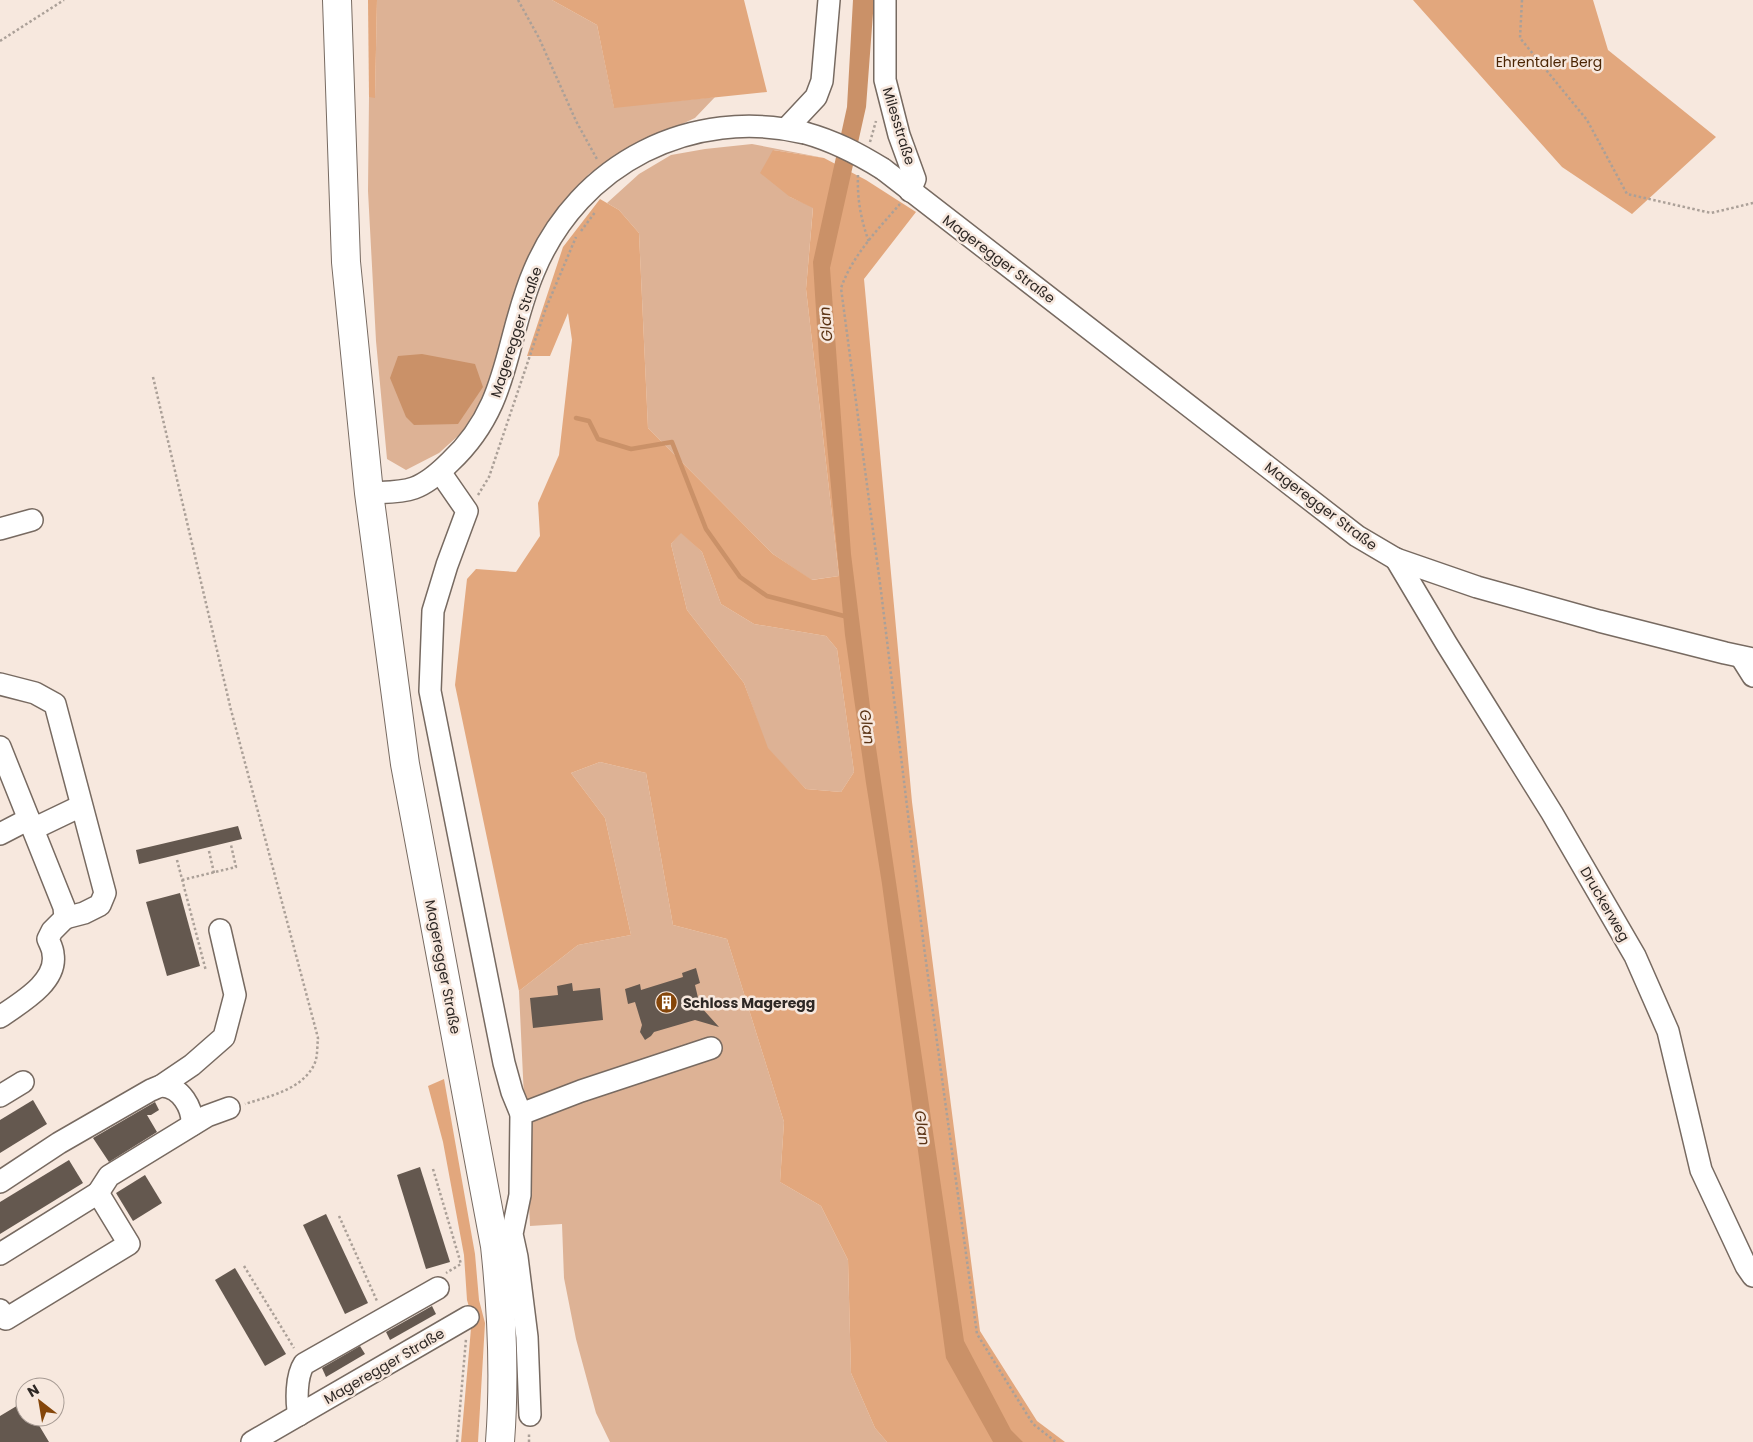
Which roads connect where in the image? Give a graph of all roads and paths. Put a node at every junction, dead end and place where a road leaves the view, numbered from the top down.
1 (64, 0) edge
2 (337, 0) edge
3 (518, 0) edge
4 (829, 0) edge
5 (885, 0) edge
6 (1522, 0) edge
7 (0, 41) edge
8 (796, 131) junction
9 (606, 175) junction
10 (858, 186) dead end
11 (907, 195) junction
12 (1753, 203) edge
13 (597, 210) dead end
14 (869, 242) junction
15 (153, 377) dead end
16 (440, 472) junction
17 (369, 493) junction
18 (467, 511) junction
19 (32, 520) dead end
20 (0, 529) edge
21 (1396, 559) junction
22 (1747, 658) edge
23 (1753, 676) edge
24 (0, 684) edge
25 (0, 747) edge
26 (81, 806) junction
27 (31, 824) junction
28 (0, 834) edge
29 (231, 846) dead end
30 (209, 851) dead end
31 (177, 860) dead end
32 (214, 873) junction
33 (182, 880) junction
34 (65, 918) junction
35 (220, 930) dead end
36 (206, 971) dead end
37 (0, 1017) edge
38 (712, 1048) dead end
39 (23, 1082) dead end
40 (162, 1086) junction
41 (0, 1096) edge
42 (229, 1108) joint
43 (521, 1114) junction
44 (192, 1125) junction
45 (433, 1169) dead end
46 (0, 1182) edge
47 (98, 1193) junction
48 (339, 1216) dead end
49 (0, 1254) edge
50 (244, 1266) dead end
51 (1753, 1276) edge
52 (438, 1288) joint
53 (0, 1310) edge
54 (468, 1317) joint
55 (385, 1318) junction
56 (304, 1364) junction
57 (299, 1415) junction
58 (530, 1415) dead end
59 (252, 1442) edge
60 (457, 1442) edge
61 (500, 1442) edge
62 (1056, 1442) edge

1 - 7 path
2 - 17 main road, Mageregger Straße
3 - 9 path
4 - 8 street
5 - 11 street, Milesstraße
6 - 12 path
8 - 9 street, Mageregger Straße
8 - 11 street, Mageregger Straße, bridge
9 - 16 street, Mageregger Straße
10 - 14 path
11 - 14 path
11 - 21 street, Mageregger Straße
13 - 18 path
14 - 62 path
15 - 42 path
16 - 17 street, Mageregger Straße
16 - 18 street
17 - 61 main road, Mageregger Straße
18 - 43 street
19 - 20 street
21 - 22 street, Mageregger Straße
21 - 51 street, Druckerweg
22 - 23 street
24 - 26 street
25 - 27 street
26 - 27 street
26 - 34 street
27 - 28 street
27 - 34 street
29 - 32 path
30 - 32 path
31 - 33 path
32 - 33 path
33 - 36 path
34 - 37 street
35 - 40 street
38 - 43 street
39 - 41 street
40 - 44 street
40 - 46 street
42 - 44 street
43 - 58 street
44 - 47 street
45 - 52 path
47 - 49 street
47 - 53 street
48 - 55 path
50 - 56 path
52 - 55 street
54 - 57 street, Mageregger Straße
54 - 60 path
55 - 56 street
56 - 57 street
57 - 59 street, Mageregger Straße

